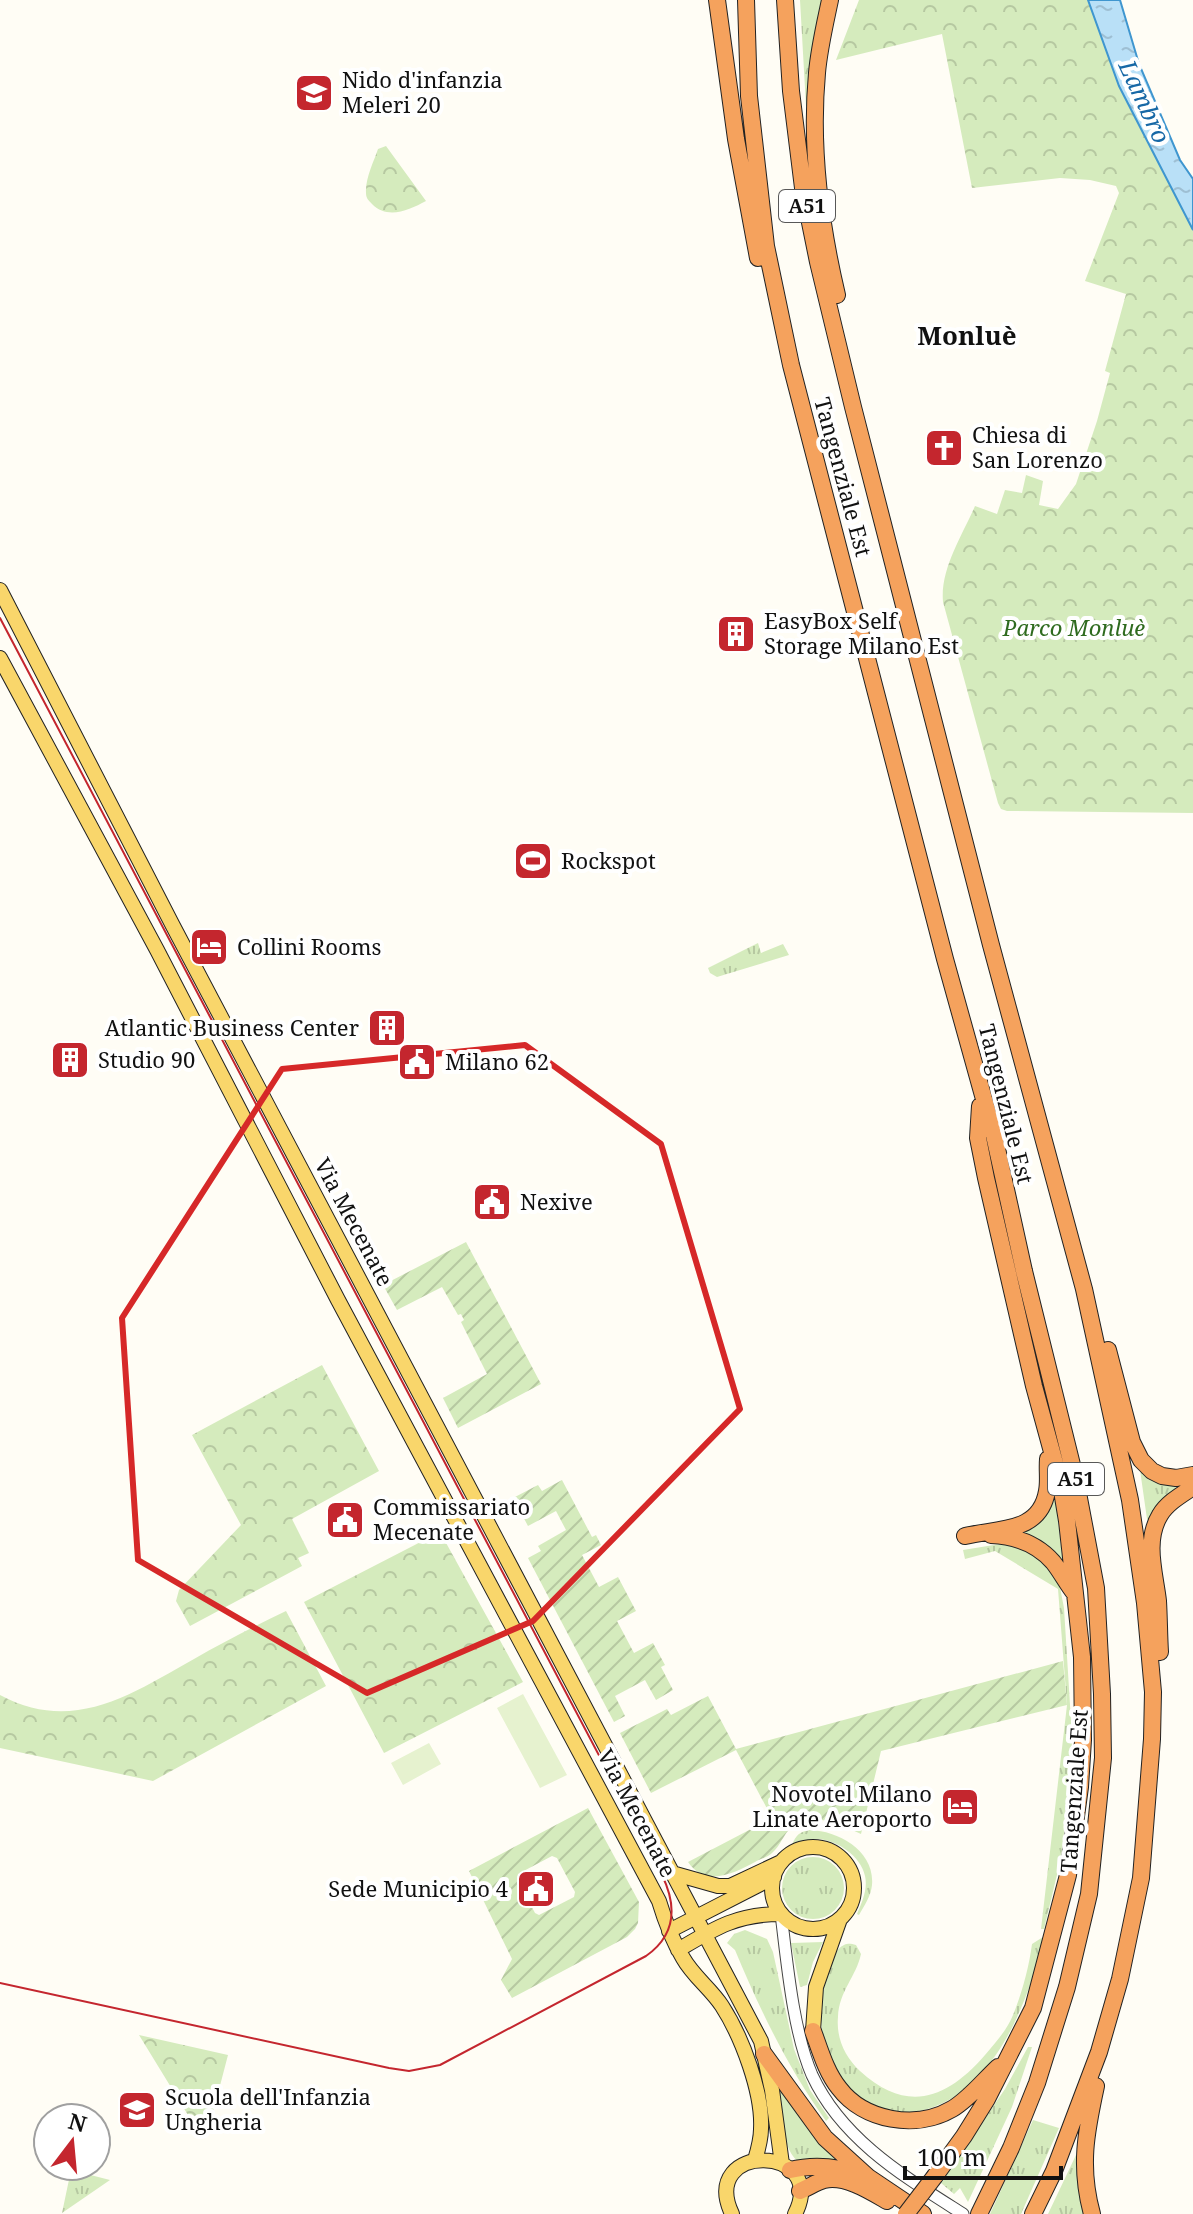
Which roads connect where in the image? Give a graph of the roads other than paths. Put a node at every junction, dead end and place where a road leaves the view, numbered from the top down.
1 (717, 0) edge
2 (746, 0) edge
3 (785, 0) edge
4 (830, 0) edge
5 (791, 365) junction
6 (853, 407) junction
7 (0, 590) edge
8 (0, 658) edge
9 (981, 1088) junction
10 (1084, 1289) junction
11 (1049, 1444) junction
12 (1193, 1475) edge
13 (1193, 1487) edge
14 (1076, 1595) junction
15 (1153, 1692) junction
16 (781, 1862) junction
17 (672, 1873) junction
18 (774, 1877) junction
19 (781, 1914) junction
20 (696, 1918) junction
21 (840, 1918) junction
22 (669, 1931) junction
23 (705, 1934) junction
24 (678, 1950) junction
25 (1114, 2001) junction
26 (813, 2031) junction
27 (764, 2054) junction
28 (1008, 2058) junction
29 (840, 2118) junction
30 (755, 2160) junction
31 (786, 2167) junction
32 (868, 2177) junction
33 (800, 2191) junction
34 (980, 2212) edge
35 (730, 2213) edge
36 (795, 2214) edge
37 (907, 2214) edge
38 (923, 2214) edge
39 (963, 2214) edge
40 (1033, 2214) edge
41 (1092, 2214) edge

1 - 5 highway
2 - 5 highway, Tangenziale Est / A51
3 - 6 highway, Tangenziale Est / A51
4 - 6 highway
5 - 9 highway, Tangenziale Est / A51
6 - 10 highway, Tangenziale Est / A51
7 - 17 main road, Via Mecenate
8 - 22 main road, Via Mecenate
9 - 11 highway
9 - 34 highway, Tangenziale Est / A51
10 - 12 highway
10 - 15 highway, Tangenziale Est / A51
11 - 14 highway
11 - 14 highway
13 - 15 highway
14 - 28 highway
15 - 25 highway, Tangenziale Est / A51
16 - 17 main road, Via Mecenate
16 - 18 main road
16 - 21 main road, Via Mecenate
17 - 20 main road, Via Mecenate
18 - 19 main road, Via Mecenate
18 - 20 main road
19 - 21 main road
19 - 23 main road
19 - 29 street, Via Mecenate
20 - 22 main road
20 - 23 main road, Via Mecenate
21 - 26 main road, Via Mecenate
22 - 24 main road, Via Mecenate
23 - 24 main road
23 - 27 main road, Via Mecenate
24 - 30 main road, Via Mecenate
25 - 40 highway, Tangenziale Est / A51
25 - 41 highway
26 - 28 highway
26 - 29 street, Via Mecenate
27 - 31 main road, Via Mecenate
27 - 32 highway
28 - 37 highway, bridge
29 - 39 street, Via Mecenate
30 - 31 main road
30 - 35 main road
31 - 32 highway
31 - 33 main road, Via Mecenate
32 - 38 highway
33 - 36 main road
33 - 37 highway

